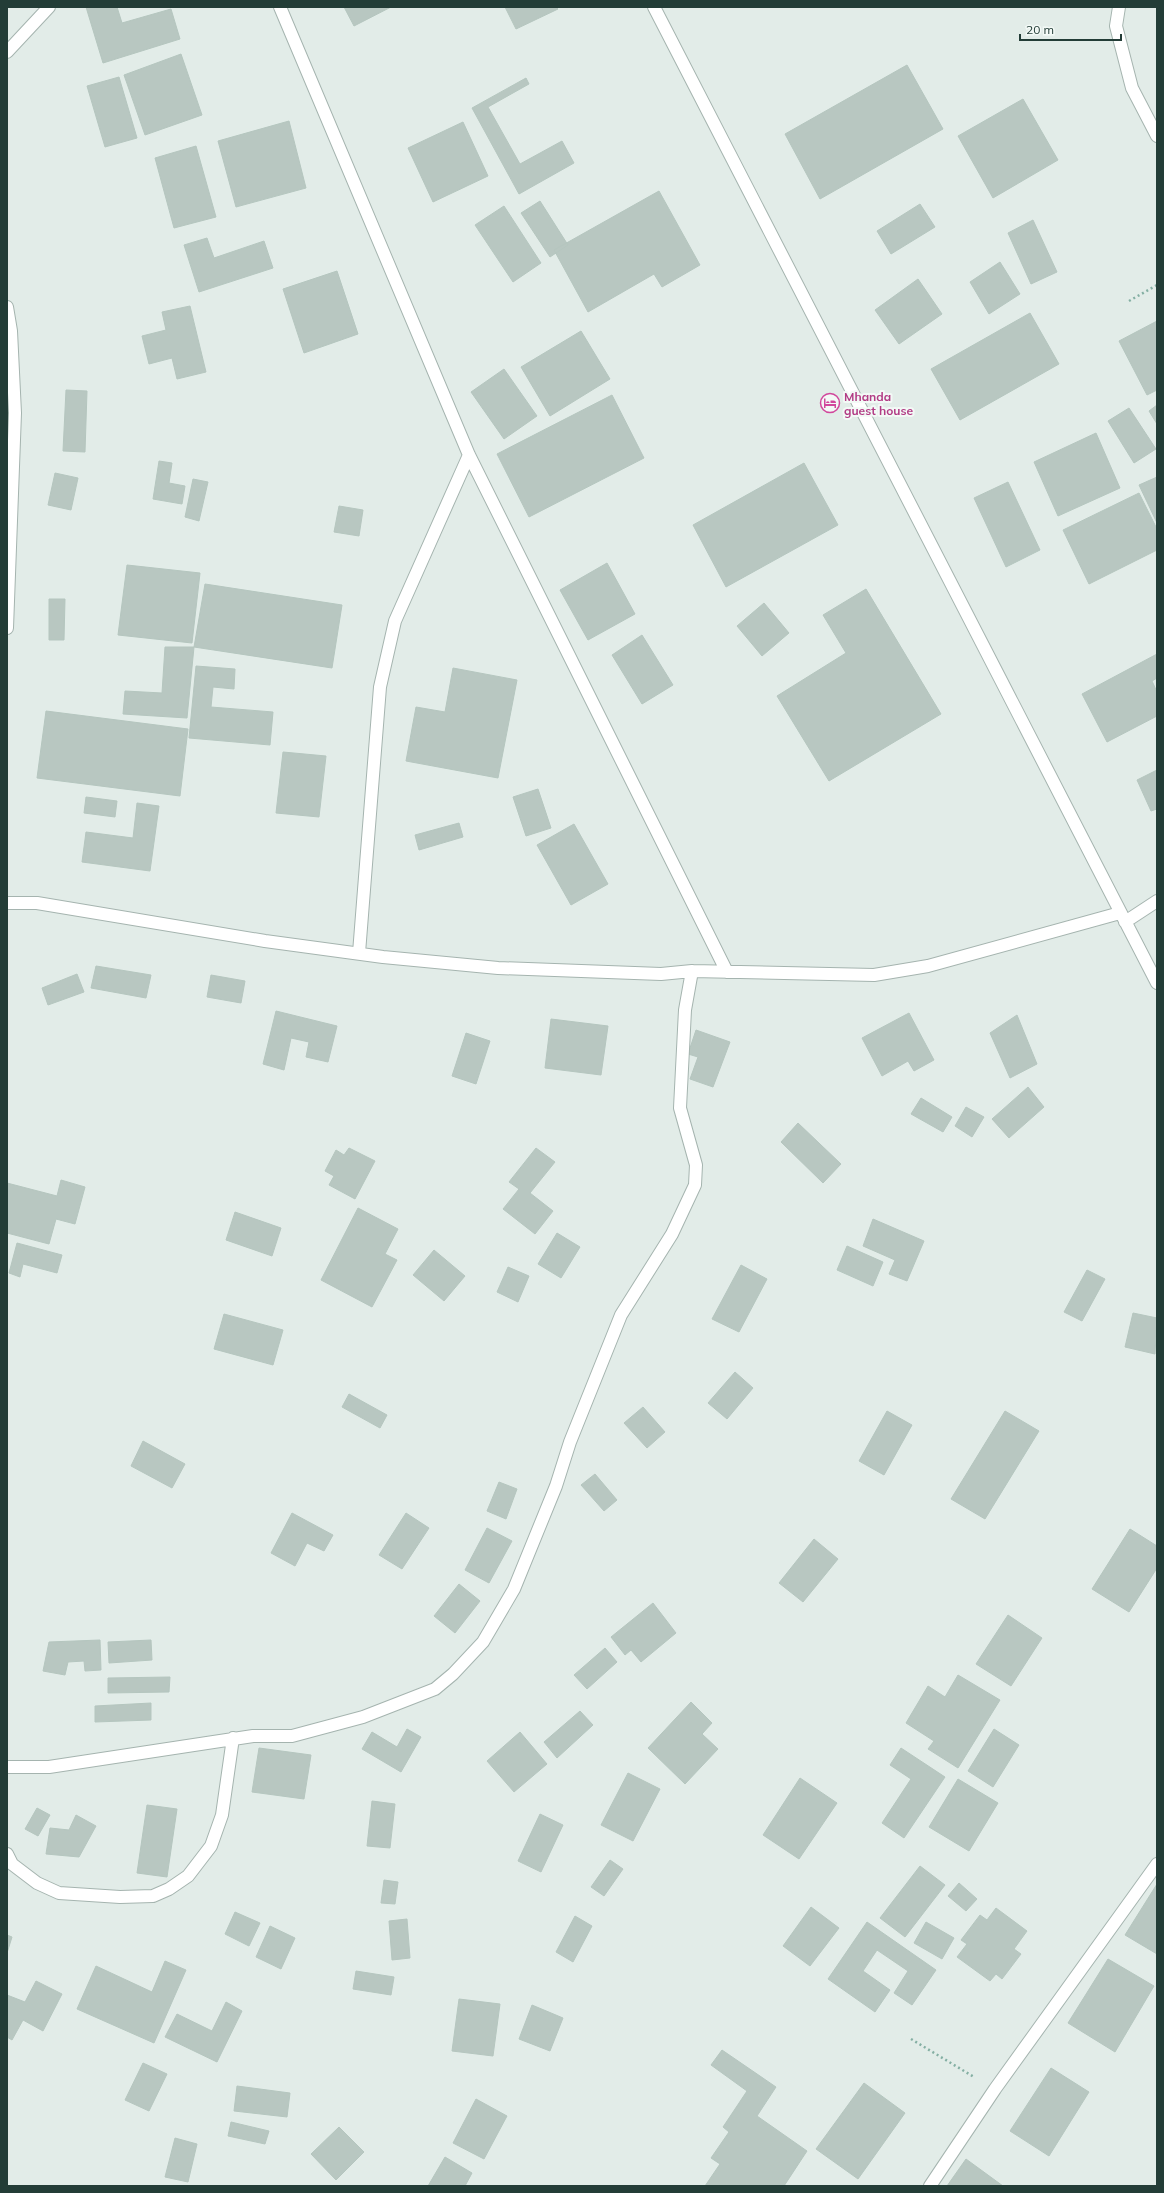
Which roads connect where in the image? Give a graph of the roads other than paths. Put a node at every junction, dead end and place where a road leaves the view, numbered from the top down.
1 (49, 7) edge
2 (280, 7) edge
3 (654, 7) edge
4 (1119, 7) edge
5 (7, 52) edge
6 (1157, 136) edge
7 (7, 307) edge
8 (469, 455) junction
9 (7, 628) edge
10 (1157, 901) edge
11 (7, 903) edge
12 (1122, 917) junction
13 (359, 953) junction
14 (692, 971) junction
15 (727, 972) junction
16 (1157, 983) edge
17 (233, 1738) junction
18 (7, 1767) edge
19 (7, 1854) edge
20 (1157, 1864) edge
21 (930, 2186) edge

1 - 5 street
2 - 8 street
3 - 12 street
4 - 6 street
7 - 9 street
8 - 13 street
8 - 15 street
10 - 12 street
11 - 13 street
12 - 15 street
12 - 16 street
13 - 14 street
14 - 15 street
14 - 17 street
17 - 18 street
17 - 19 street
20 - 21 street

